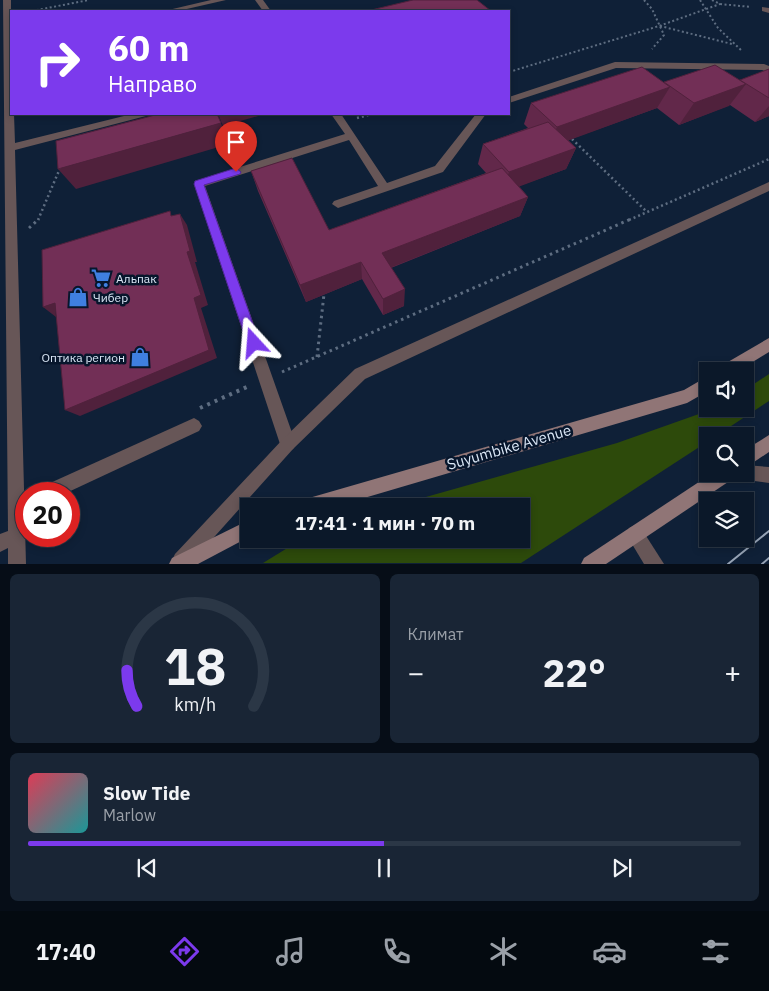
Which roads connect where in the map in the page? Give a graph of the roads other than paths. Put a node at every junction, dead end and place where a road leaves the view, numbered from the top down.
1 (7, 0) edge
2 (222, 0) edge
3 (173, 10) edge
4 (4, 39) edge
5 (10, 51) edge
6 (767, 69) edge
7 (510, 100) edge
8 (139, 115) edge
9 (337, 115) edge
10 (480, 115) edge
11 (351, 136) junction
12 (10, 148) junction
13 (769, 186) edge
14 (385, 188) junction
15 (338, 204) dead end
16 (6, 305) edge
17 (769, 344) edge
18 (740, 362) edge
19 (699, 389) edge
20 (194, 418) road end
21 (769, 443) edge
22 (288, 444) junction
23 (754, 454) edge
24 (754, 474) edge
25 (769, 475) edge
26 (21, 482) edge
27 (69, 482) edge
28 (714, 482) edge
29 (336, 498) edge
30 (240, 532) edge
31 (634, 534) junction
32 (15, 536) edge
33 (0, 543) edge
34 (16, 547) edge
35 (178, 563) edge
36 (17, 564) edge
37 (590, 564) edge
38 (655, 564) edge

1 - 4 street
2 - 3 street
4 - 5 street
5 - 12 street
6 - 7 street
8 - 12 street
9 - 11 street
10 - 14 street
11 - 14 street
11 - 22 street
12 - 16 street
13 - 22 street
14 - 15 street
16 - 26 street
17 - 18 main road
19 - 29 main road, Suyumbike Avenue
20 - 27 street
21 - 23 main road
22 - 35 street
24 - 25 street
28 - 31 main road
30 - 35 main road
31 - 37 main road
31 - 38 street
32 - 33 street
34 - 36 street

